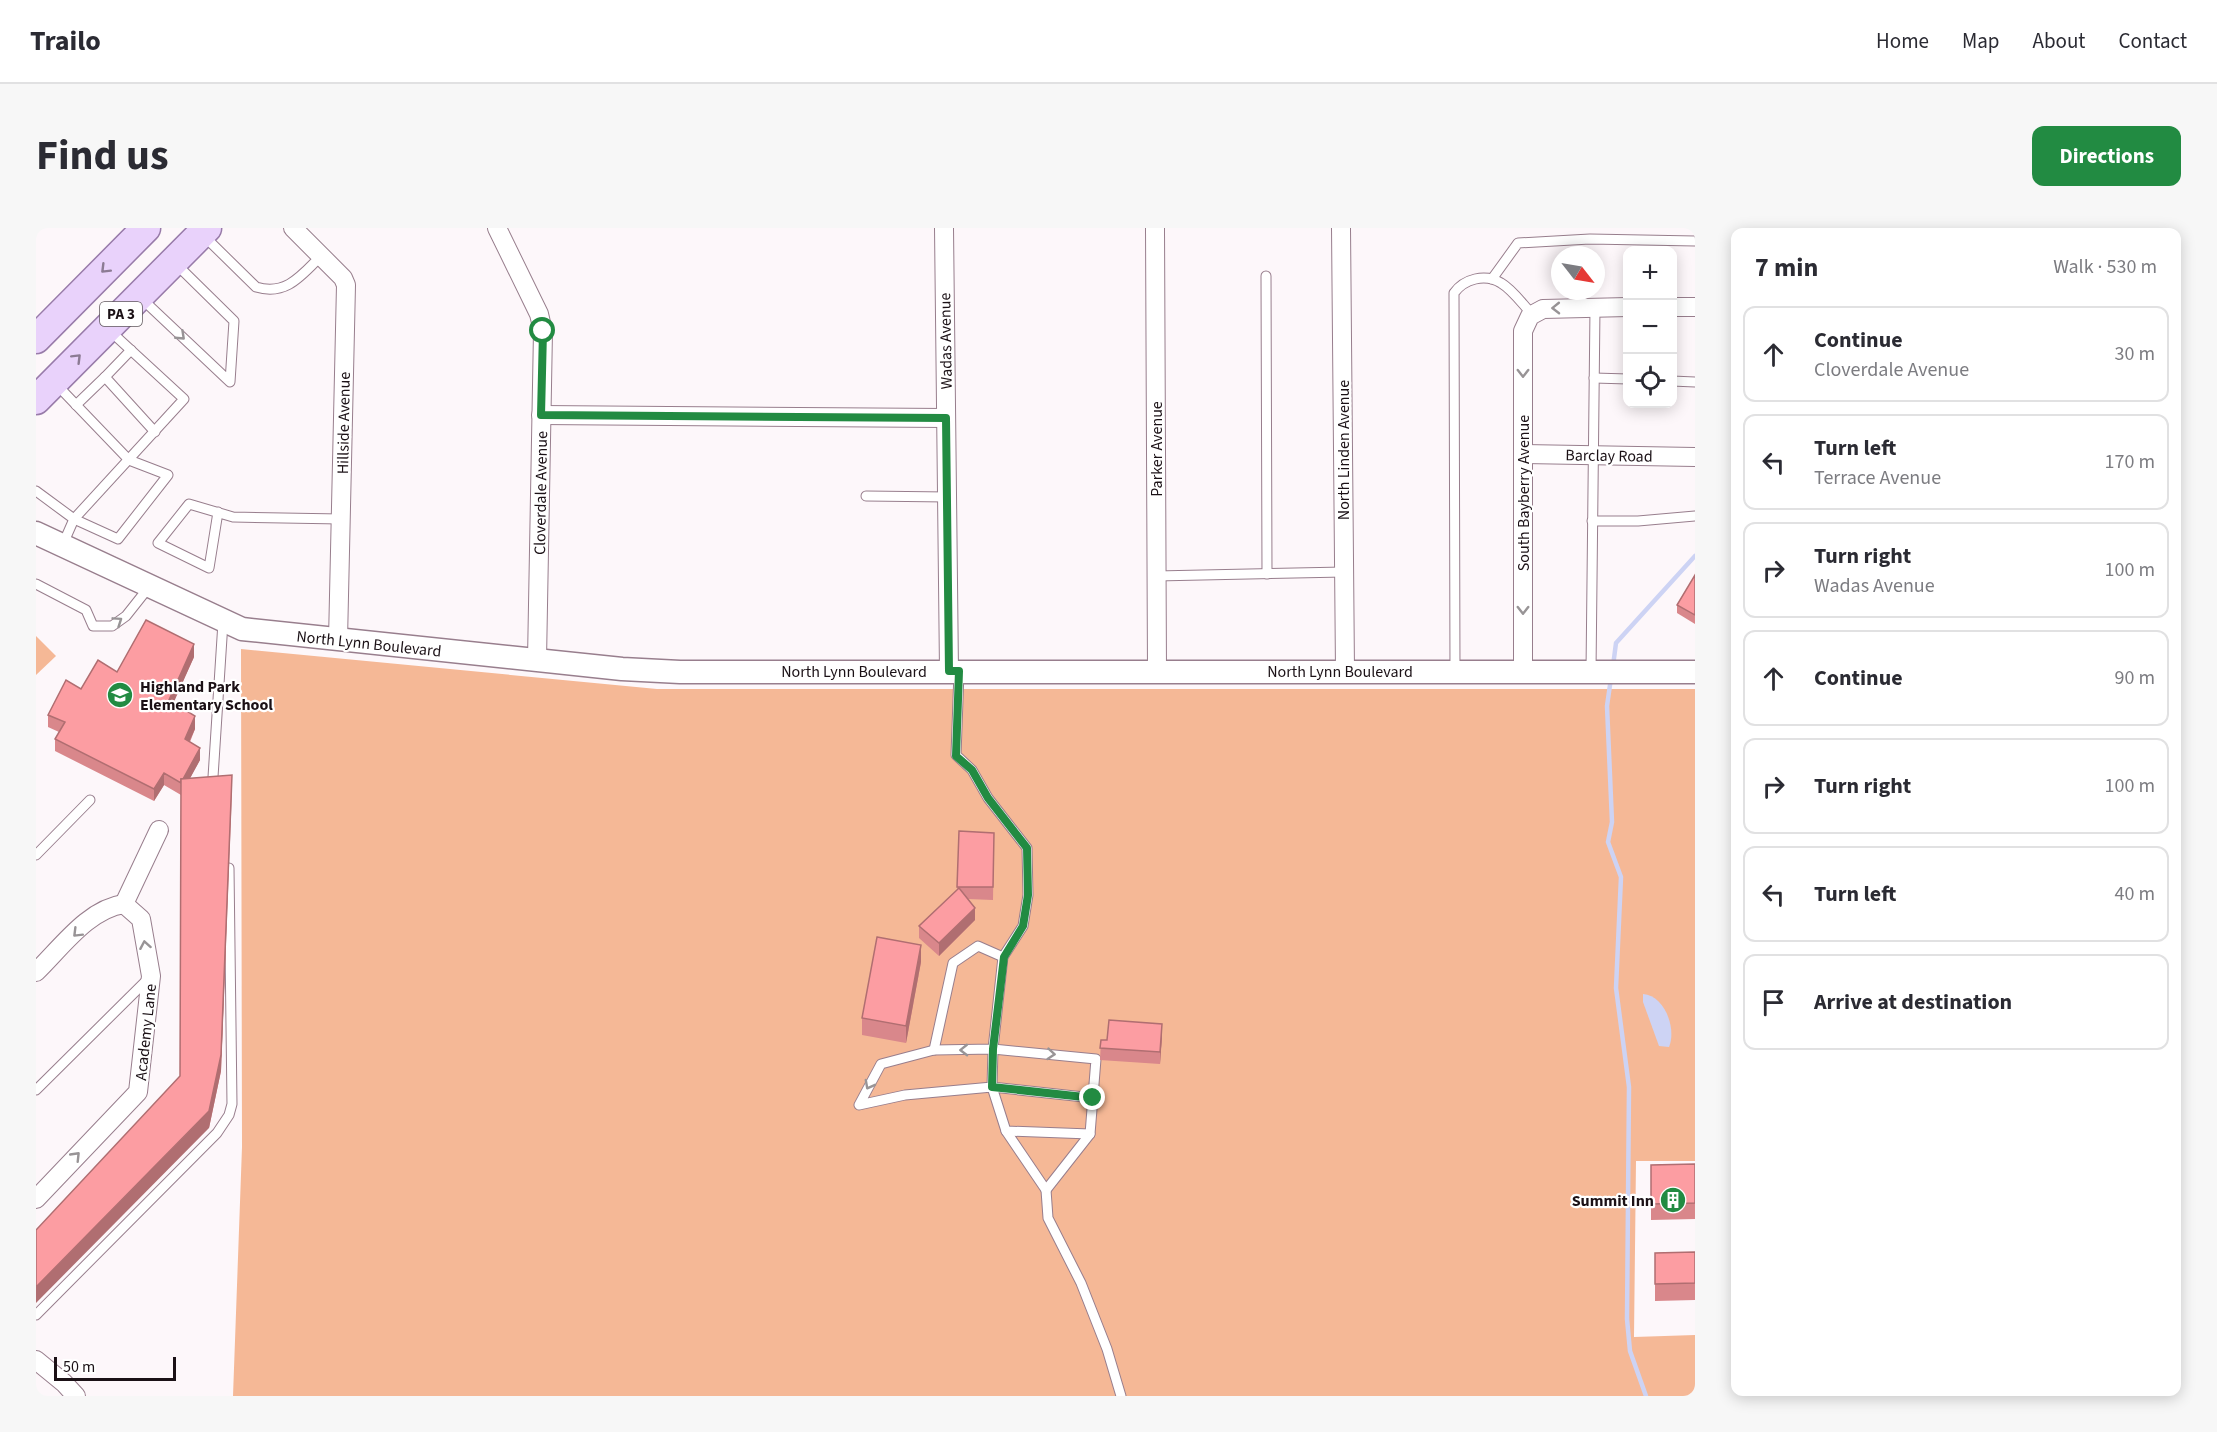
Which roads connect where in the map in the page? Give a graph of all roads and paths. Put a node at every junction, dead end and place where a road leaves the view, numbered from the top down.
1 (146, 228) edge
2 (292, 228) edge
3 (497, 228) edge
4 (944, 228) edge
5 (1155, 228) edge
6 (1341, 228) edge
7 (204, 230) edge
8 (1695, 241) edge
9 (321, 256) junction
10 (173, 262) junction
11 (1266, 276) dead end
12 (1492, 279) junction
13 (139, 296) junction
14 (1677, 307) edge
15 (1695, 307) edge
16 (1595, 308) junction
17 (1623, 308) edge
18 (1531, 315) junction
19 (107, 328) junction
20 (36, 339) edge
21 (131, 350) junction
22 (105, 377) junction
23 (1594, 378) junction
24 (1623, 379) edge
25 (1677, 381) edge
26 (1695, 382) edge
27 (45, 391) edge
28 (76, 405) junction
29 (541, 415) junction
30 (946, 418) junction
31 (155, 432) junction
32 (1523, 454) junction
33 (1593, 455) junction
34 (1695, 457) edge
35 (129, 460) junction
36 (36, 491) edge
37 (866, 496) dead end
38 (947, 497) junction
39 (218, 512) junction
40 (1695, 516) edge
41 (74, 519) junction
42 (341, 519) junction
43 (1592, 521) junction
44 (36, 533) edge
45 (62, 546) junction
46 (1344, 572) junction
47 (1267, 574) junction
48 (1156, 576) junction
49 (36, 584) edge
50 (149, 587) junction
51 (224, 622) junction
52 (338, 640) junction
53 (537, 660) junction
54 (1695, 668) edge
55 (954, 671) junction
56 (1157, 671) junction
57 (1345, 671) junction
58 (1455, 671) junction
59 (1523, 671) junction
60 (1606, 672) junction
61 (213, 777) edge
62 (90, 800) dead end
63 (159, 830) dead end
64 (36, 855) edge
65 (229, 868) edge
66 (124, 904) junction
67 (1004, 957) junction
68 (36, 972) edge
69 (151, 976) junction
70 (993, 1049) junction
71 (934, 1050) junction
72 (992, 1087) junction
73 (36, 1090) edge
74 (1093, 1098) junction
75 (1006, 1131) junction
76 (1090, 1134) junction
77 (1046, 1190) junction
78 (36, 1199) edge
79 (36, 1316) edge
80 (36, 1360) edge
81 (76, 1396) edge
82 (1121, 1396) edge

1 -> 20 main road, PA 3
2 - 9 street, Hillside Avenue
3 - 29 street, Cloverdale Avenue
4 - 30 street, Wadas Avenue
5 - 48 street, Parker Avenue
6 - 46 street, North Linden Avenue
7 - 9 lane
7 - 10 main road, PA 3
8 - 12 lane
9 - 42 street, Hillside Avenue
10 - 13 main road, PA 3
13 -> 10 lane
11 - 47 lane
12 - 18 lane
12 - 58 lane
13 - 19 main road, PA 3
14 - 15 street
16 - 17 street
16 -> 18 street
16 - 23 lane
18 -> 32 street, South Bayberry Avenue
19 - 21 lane
27 -> 19 main road, PA 3
21 - 22 lane
21 - 31 lane
22 - 28 lane
22 - 31 lane
23 - 24 lane
23 - 33 lane
25 - 26 lane
27 - 28 lane
28 - 35 lane
29 - 30 street
29 - 53 street, Cloverdale Avenue
30 - 38 street, Wadas Avenue
31 - 35 lane
32 - 33 street, Barclay Road
32 -> 59 street, South Bayberry Avenue
33 - 34 street, Barclay Road
33 - 43 lane
35 - 41 lane
35 - 41 lane
36 - 41 lane
37 - 38 lane
38 - 55 street, Wadas Avenue
39 - 39 lane
39 - 42 lane
40 - 43 lane
41 - 45 lane
42 - 52 street, Hillside Avenue
43 - 60 lane
44 - 45 street, North Lynn Boulevard
45 - 50 street, North Lynn Boulevard
46 - 47 lane
46 - 57 street, North Linden Avenue
47 - 48 lane
48 - 56 street, Parker Avenue
49 -> 50 lane
50 - 51 street, North Lynn Boulevard
51 - 52 street, North Lynn Boulevard
51 - 61 lane
52 - 53 street, North Lynn Boulevard
53 - 55 street, North Lynn Boulevard
54 - 60 street, North Lynn Boulevard
55 - 56 street, North Lynn Boulevard
55 - 67 lane
56 - 57 street, North Lynn Boulevard
57 - 58 street, North Lynn Boulevard
58 - 59 street, North Lynn Boulevard
59 - 60 street, North Lynn Boulevard
62 - 64 lane
63 - 66 street
65 - 79 lane
66 -> 68 street
69 -> 66 street, Academy Lane
67 - 70 lane
67 - 71 lane
69 - 73 lane
78 -> 69 street, Academy Lane
70 -> 71 lane
70 - 72 lane
70 -> 74 lane
71 -> 72 lane
72 - 74 lane
72 - 75 lane
74 - 76 lane
75 - 76 lane
75 - 77 lane
76 - 77 lane
77 - 82 lane
80 - 81 street

